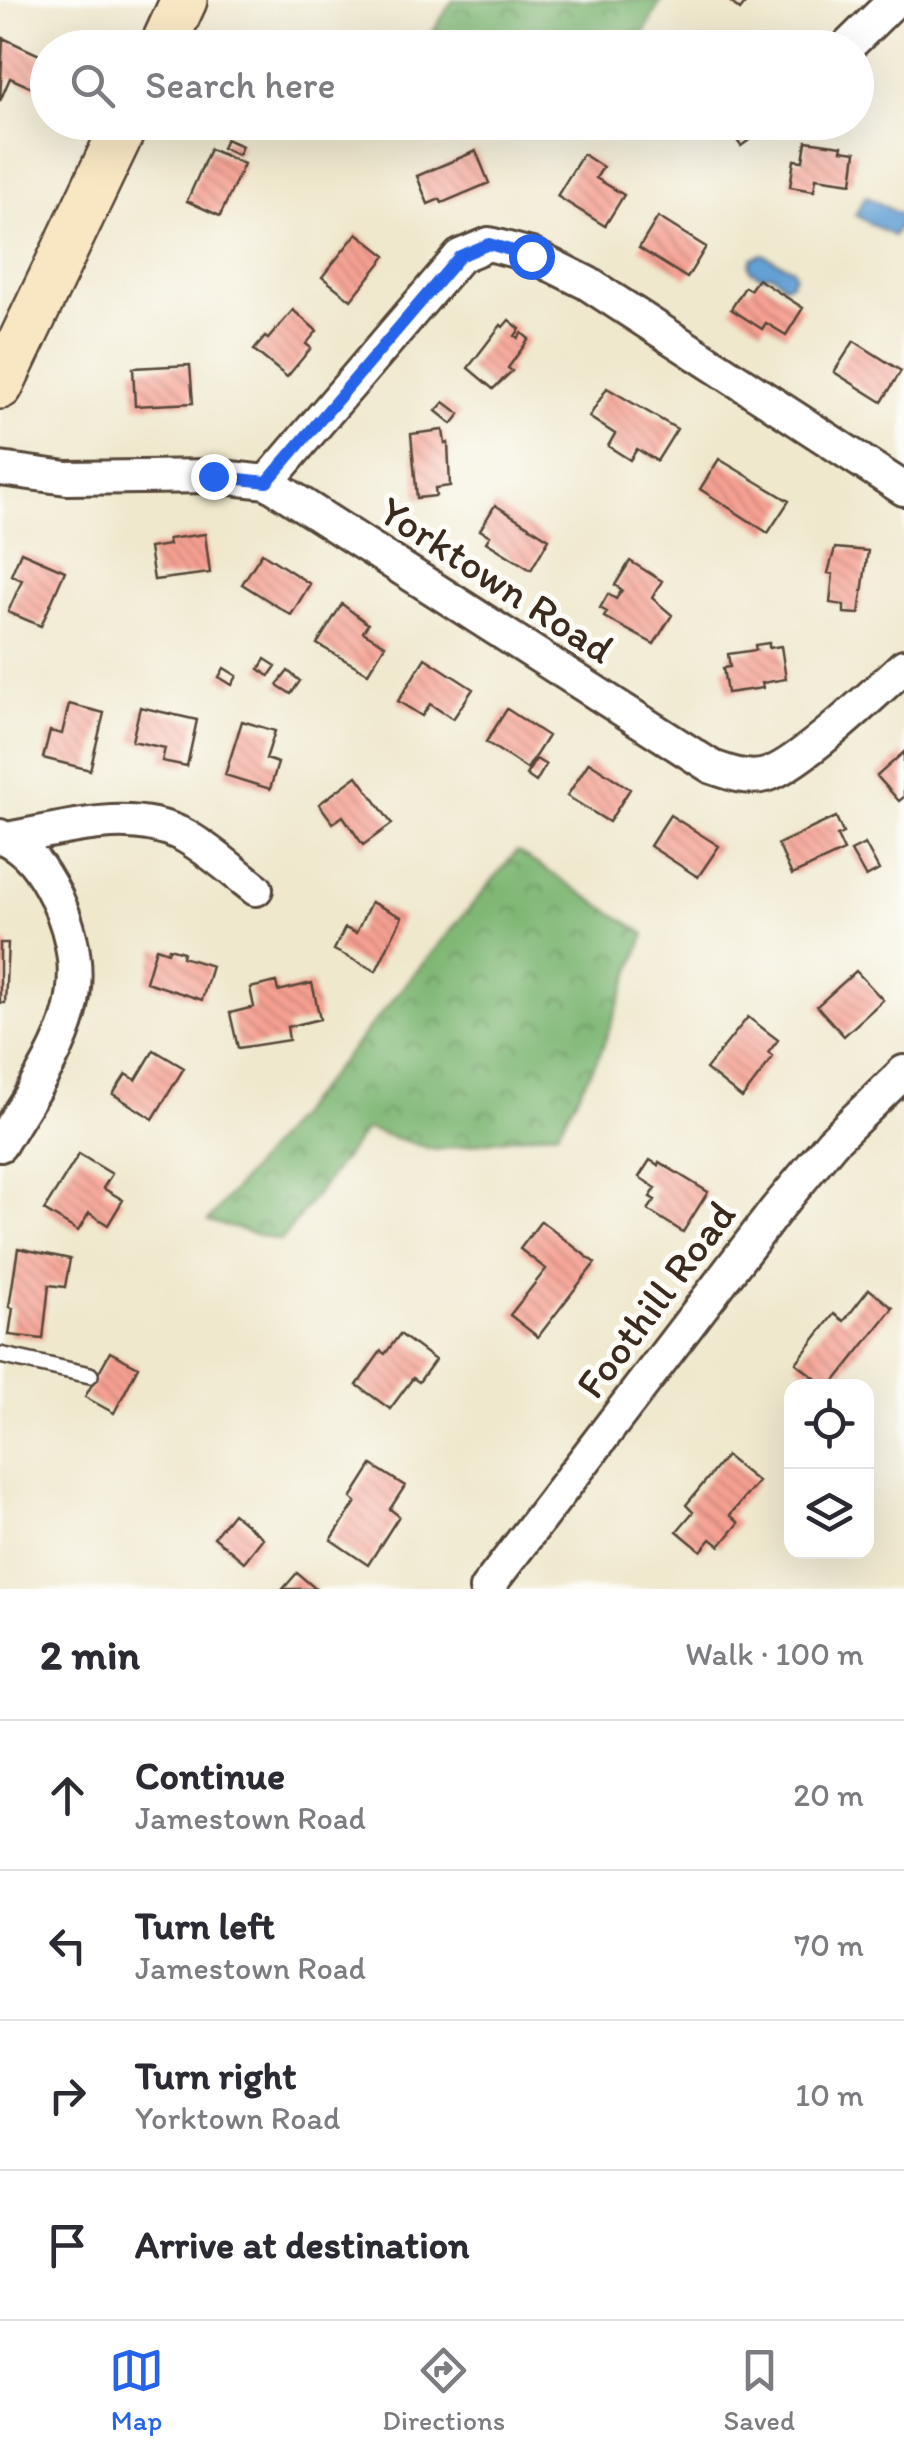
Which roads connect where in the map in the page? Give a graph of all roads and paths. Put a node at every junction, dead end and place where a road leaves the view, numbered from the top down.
1 (184, 0) edge
2 (895, 0) edge
3 (170, 30) edge
4 (864, 30) edge
5 (117, 140) edge
6 (0, 386) edge
7 (0, 469) edge
8 (267, 482) junction
9 (904, 489) edge
10 (904, 666) edge
11 (3, 838) edge
12 (256, 889) dead end
13 (904, 1072) edge
14 (0, 1146) edge
15 (0, 1355) edge
16 (90, 1375) dead end
17 (486, 1589) edge

1 - 3 street
2 - 4 street
5 - 6 street
7 - 8 street, Yorktown Road
8 - 9 street
8 - 10 street, Yorktown Road
11 - 12 street
11 - 14 street
13 - 17 street, Foothill Road
15 - 16 lane

